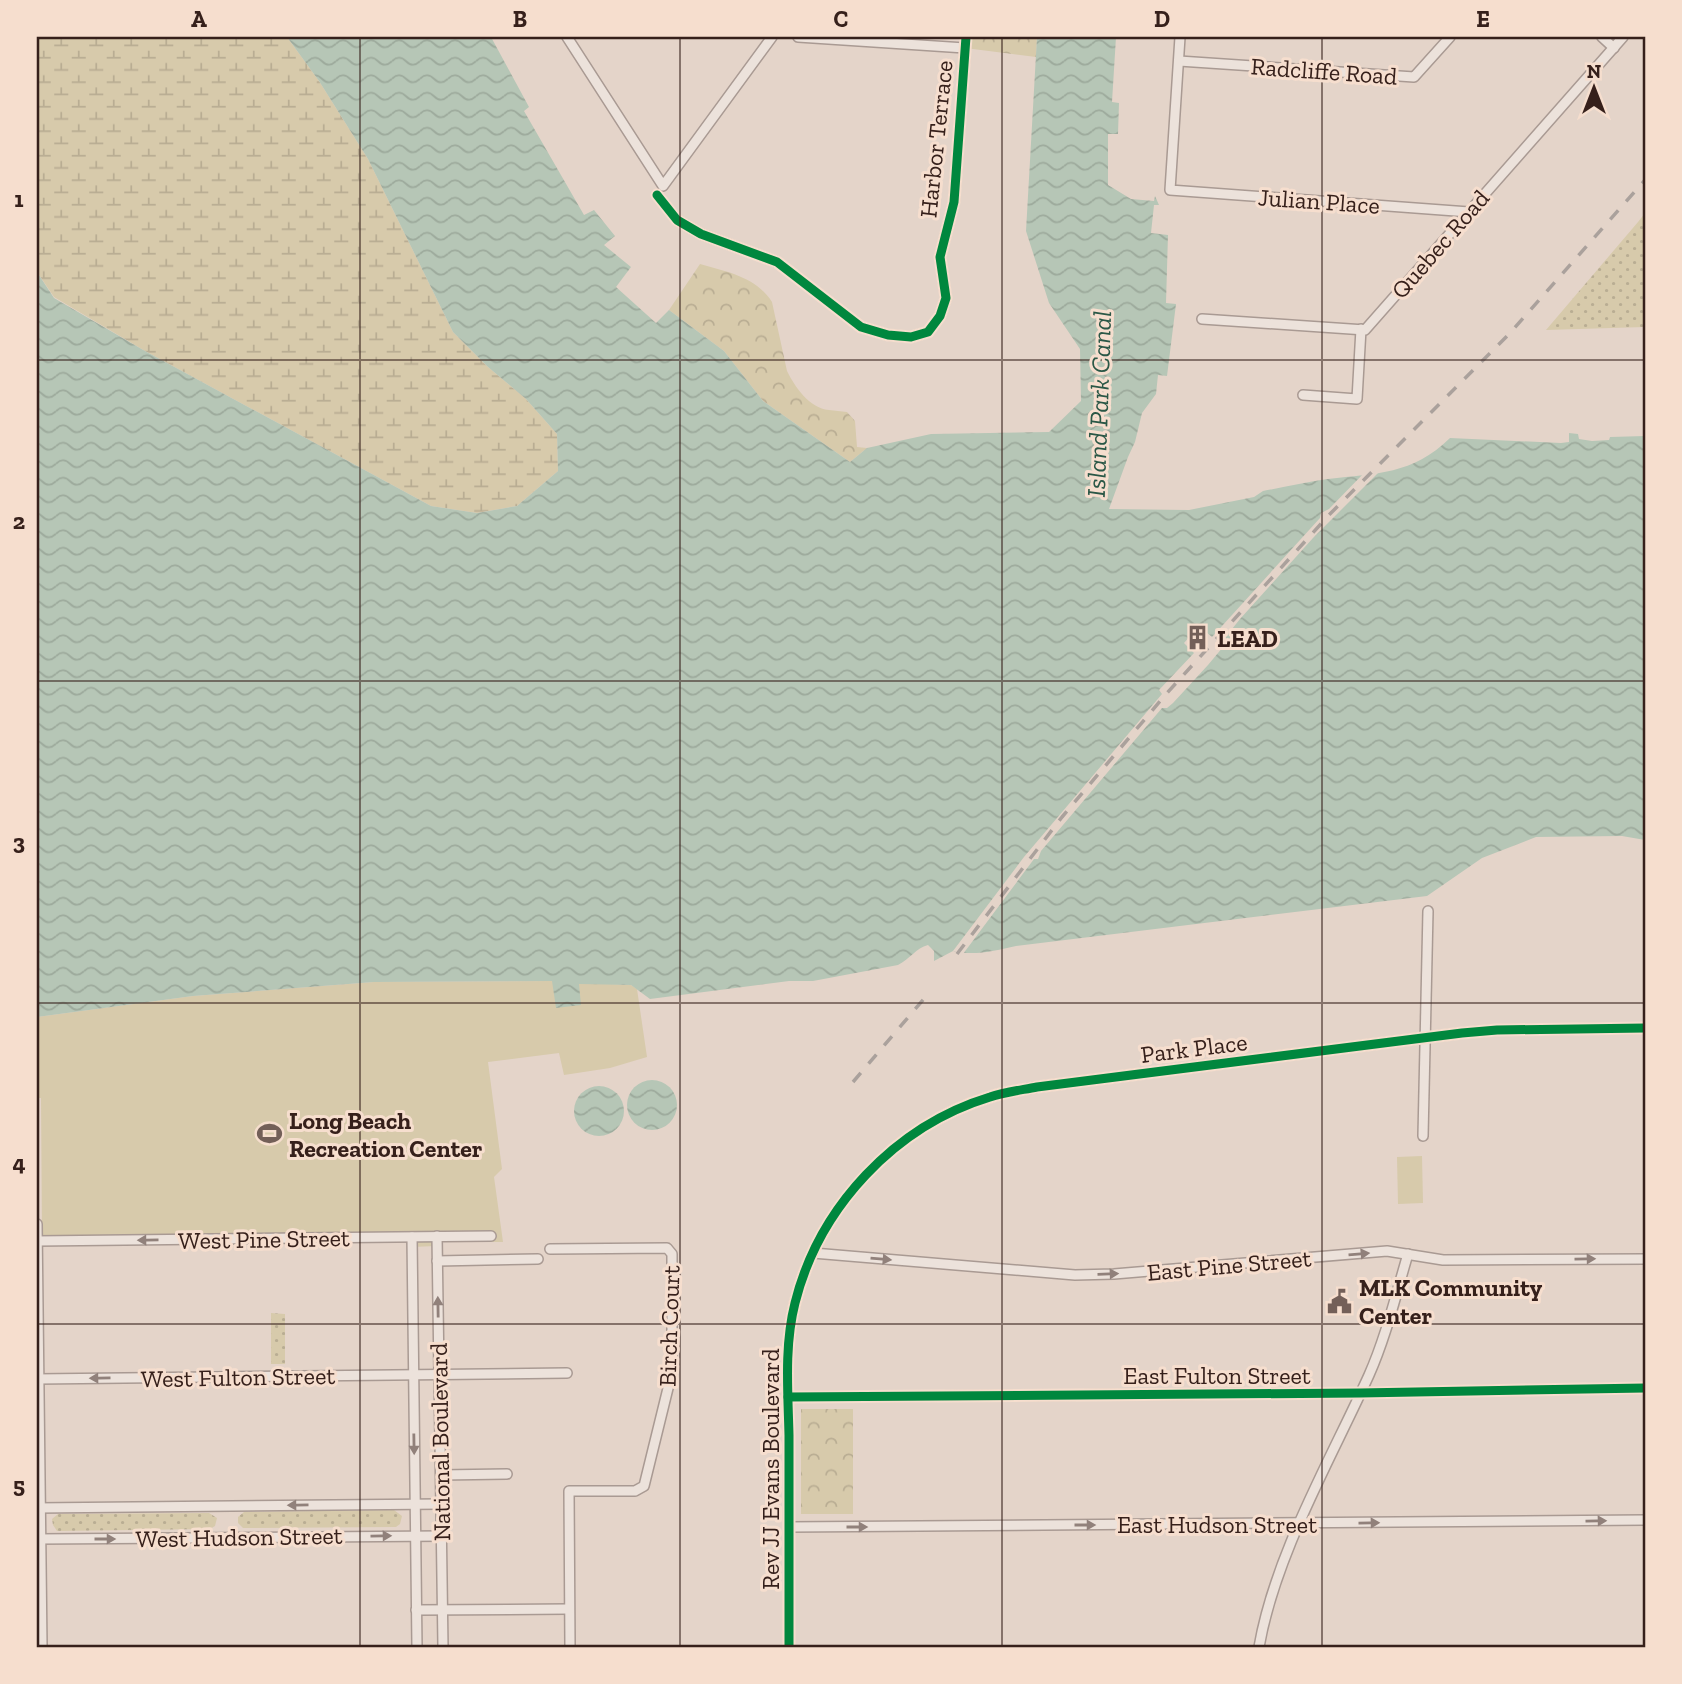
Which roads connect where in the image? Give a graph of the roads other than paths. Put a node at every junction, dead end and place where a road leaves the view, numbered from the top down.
1 (567, 37) edge
2 (772, 37) edge
3 (798, 37) edge
4 (966, 37) edge
5 (1181, 37) edge
6 (1450, 37) edge
7 (1602, 37) edge
8 (1623, 37) edge
9 (856, 39) edge
10 (965, 48) junction
11 (1614, 48) junction
12 (1179, 61) junction
13 (657, 195) dead end
14 (1469, 212) junction
15 (1202, 319) dead end
16 (1361, 329) junction
17 (1303, 396) dead end
18 (1429, 911) dead end
19 (1645, 1028) edge
20 (1426, 1039) junction
21 (1423, 1136) dead end
22 (37, 1224) edge
23 (491, 1236) dead end
24 (412, 1237) junction
25 (437, 1237) junction
26 (37, 1241) edge
27 (37, 1248) edge
28 (550, 1250) dead end
29 (813, 1253) junction
30 (1408, 1254) junction
31 (538, 1259) dead end
32 (1645, 1259) edge
33 (437, 1261) junction
34 (567, 1373) dead end
35 (413, 1375) junction
36 (440, 1375) junction
37 (38, 1379) edge
38 (1645, 1388) edge
39 (1360, 1393) junction
40 (789, 1397) junction
41 (507, 1474) dead end
42 (441, 1475) junction
43 (415, 1504) junction
44 (441, 1504) junction
45 (38, 1508) edge
46 (1645, 1520) edge
47 (1300, 1524) junction
48 (789, 1527) junction
49 (415, 1536) junction
50 (442, 1536) junction
51 (39, 1539) edge
52 (569, 1609) junction
53 (416, 1610) junction
54 (443, 1610) junction
55 (42, 1647) edge
56 (417, 1647) edge
57 (443, 1647) edge
58 (570, 1647) edge
59 (789, 1647) edge
60 (1259, 1647) edge

1 - 2 street
3 - 9 street
4 - 10 street, Harbor Terrace
5 - 12 street
6 - 12 street, Radcliffe Road
7 - 11 street
8 - 11 street, Quebec Road
9 - 10 street
10 - 13 street, Harbor Terrace
11 - 14 street, Quebec Road
12 - 14 street, Julian Place
14 - 16 street, Quebec Road
15 - 16 street
16 - 17 street
18 - 20 street
19 - 20 street, Park Place
20 - 21 street
20 - 29 street, Park Place
22 - 26 street
23 - 25 street, West Pine Street
24 - 25 street, West Pine Street
24 -> 26 street, West Pine Street
24 - 35 street, National Boulevard
25 - 33 street, National Boulevard
26 - 27 street
27 - 37 street
28 - 52 street, Birch Court
29 -> 30 street, East Pine Street
29 - 40 street, Rev JJ Evans Boulevard
30 -> 32 street, East Pine Street
30 - 39 street
31 - 33 street
36 -> 33 street, National Boulevard
34 - 36 street, West Fulton Street
35 - 36 street, West Fulton Street
35 -> 37 street, West Fulton Street
35 -> 43 street, National Boulevard
36 - 42 street, National Boulevard
37 - 45 street
38 - 39 street, East Fulton Street
39 - 40 street, East Fulton Street
39 - 47 street
40 - 48 street, Rev JJ Evans Boulevard
41 - 42 street
42 - 44 street, National Boulevard
43 - 44 street, West Hudson Street
43 -> 45 street, West Hudson Street
43 - 49 street, National Boulevard
44 - 50 street, National Boulevard
45 - 51 street
47 -> 46 street, East Hudson Street
48 -> 47 street, East Hudson Street
47 - 60 street
48 - 59 street, Rev JJ Evans Boulevard
49 - 50 street, West Hudson Street
51 -> 49 street, West Hudson Street
49 - 53 street, National Boulevard
50 - 54 street, National Boulevard
51 - 55 street
52 - 54 street
52 - 58 street
53 - 54 street
53 - 56 street, National Boulevard
54 - 57 street, National Boulevard

